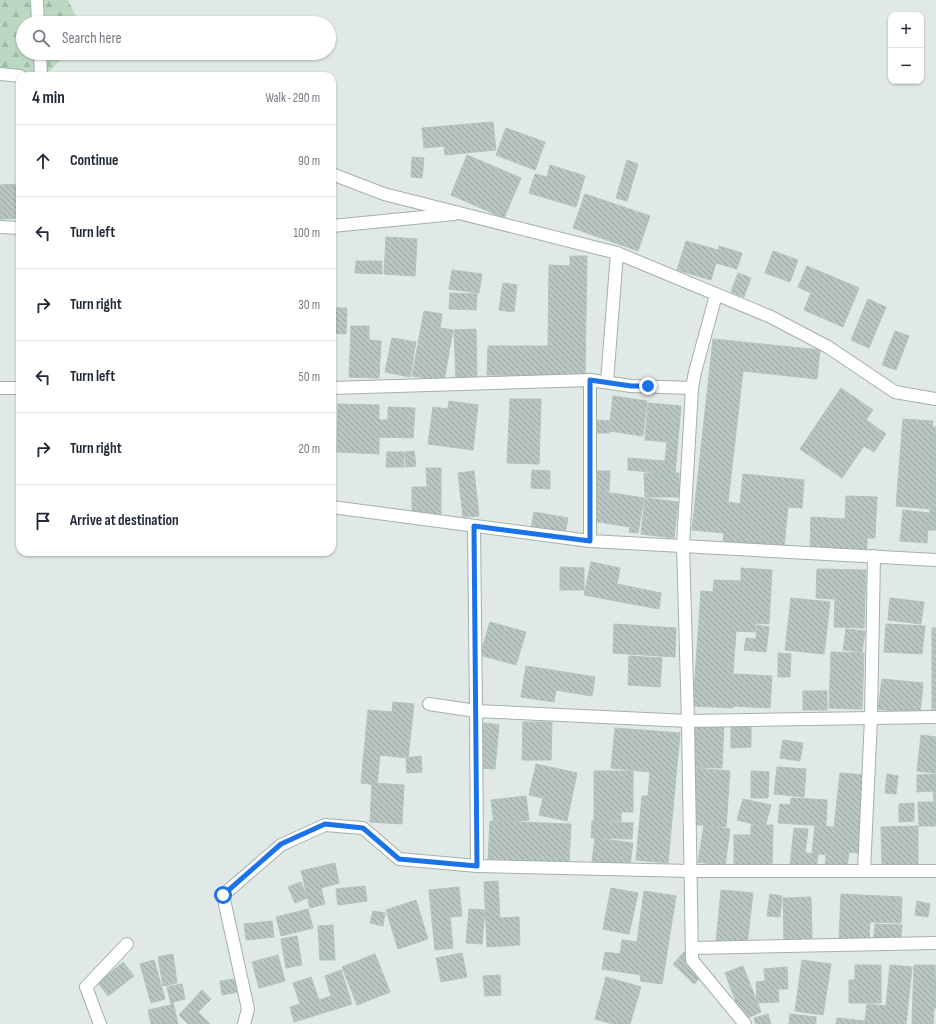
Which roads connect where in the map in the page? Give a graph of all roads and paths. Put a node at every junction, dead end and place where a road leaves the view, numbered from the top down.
1 (37, 0) edge
2 (38, 16) edge
3 (40, 60) edge
4 (41, 72) edge
5 (0, 74) edge
6 (16, 76) edge
7 (336, 176) edge
8 (465, 213) junction
9 (336, 226) edge
10 (0, 227) edge
11 (16, 228) edge
12 (617, 253) junction
13 (716, 295) junction
14 (590, 380) junction
15 (607, 382) junction
16 (0, 388) edge
17 (16, 388) edge
18 (336, 388) edge
19 (692, 388) junction
20 (936, 399) edge
21 (336, 508) edge
22 (474, 526) junction
23 (590, 541) junction
24 (683, 545) junction
25 (874, 556) junction
26 (936, 560) edge
27 (429, 704) dead end
28 (476, 711) junction
29 (936, 717) edge
30 (871, 718) junction
31 (688, 721) junction
32 (477, 866) junction
33 (864, 870) junction
34 (691, 871) junction
35 (936, 871) edge
36 (936, 943) edge
37 (127, 944) dead end
38 (692, 948) junction
39 (100, 1024) edge
40 (244, 1024) edge
41 (745, 1024) edge

1 - 2 street
3 - 4 street
5 - 6 street
7 - 8 street
8 - 9 street
8 - 12 street
10 - 11 street
12 - 13 street
12 - 15 street
13 - 19 street
13 - 20 street
14 - 15 street
14 - 18 street
14 - 23 street
15 - 19 street
16 - 17 street
19 - 24 street
21 - 22 street
22 - 23 street
22 - 28 street
23 - 24 street
24 - 25 street
24 - 31 street
25 - 26 street
25 - 30 street
27 - 28 street
28 - 31 street
28 - 32 street
29 - 30 street
30 - 31 street
30 - 33 street
31 - 34 street
32 - 34 street
32 - 40 street
33 - 34 street
33 - 35 street
34 - 38 street
36 - 38 street
37 - 39 street
38 - 41 street

